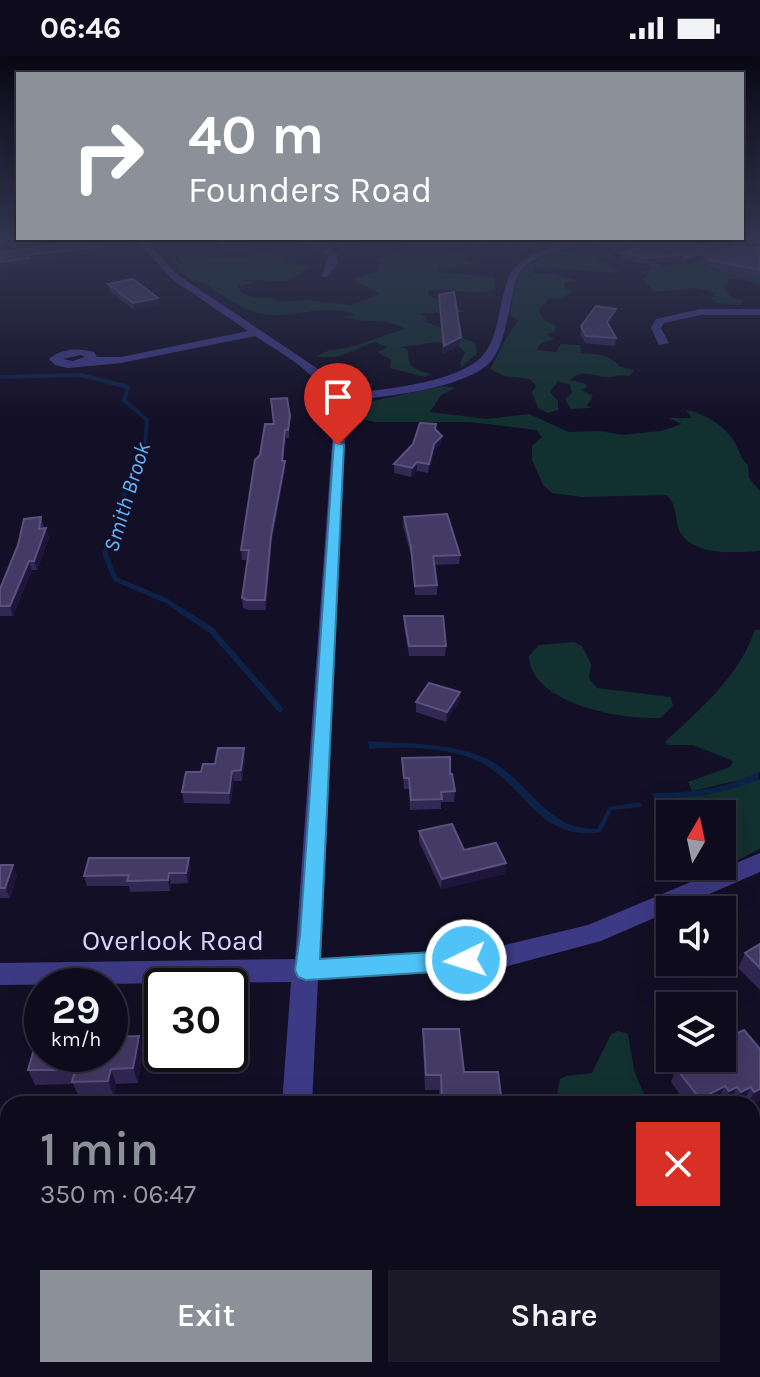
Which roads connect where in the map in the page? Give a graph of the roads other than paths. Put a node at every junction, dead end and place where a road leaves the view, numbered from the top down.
1 (209, 300) edge
2 (506, 300) edge
3 (760, 312) edge
4 (258, 332) junction
5 (663, 343) dead end
6 (88, 361) dead end
7 (336, 399) junction
8 (760, 862) edge
9 (306, 970) junction
10 (0, 974) edge
11 (298, 1096) edge

1 - 4 street
2 - 7 street
3 - 5 street
4 - 6 street
4 - 7 street
7 - 9 street
8 - 9 street, Overlook Road
9 - 10 street, Overlook Road
9 - 11 street

